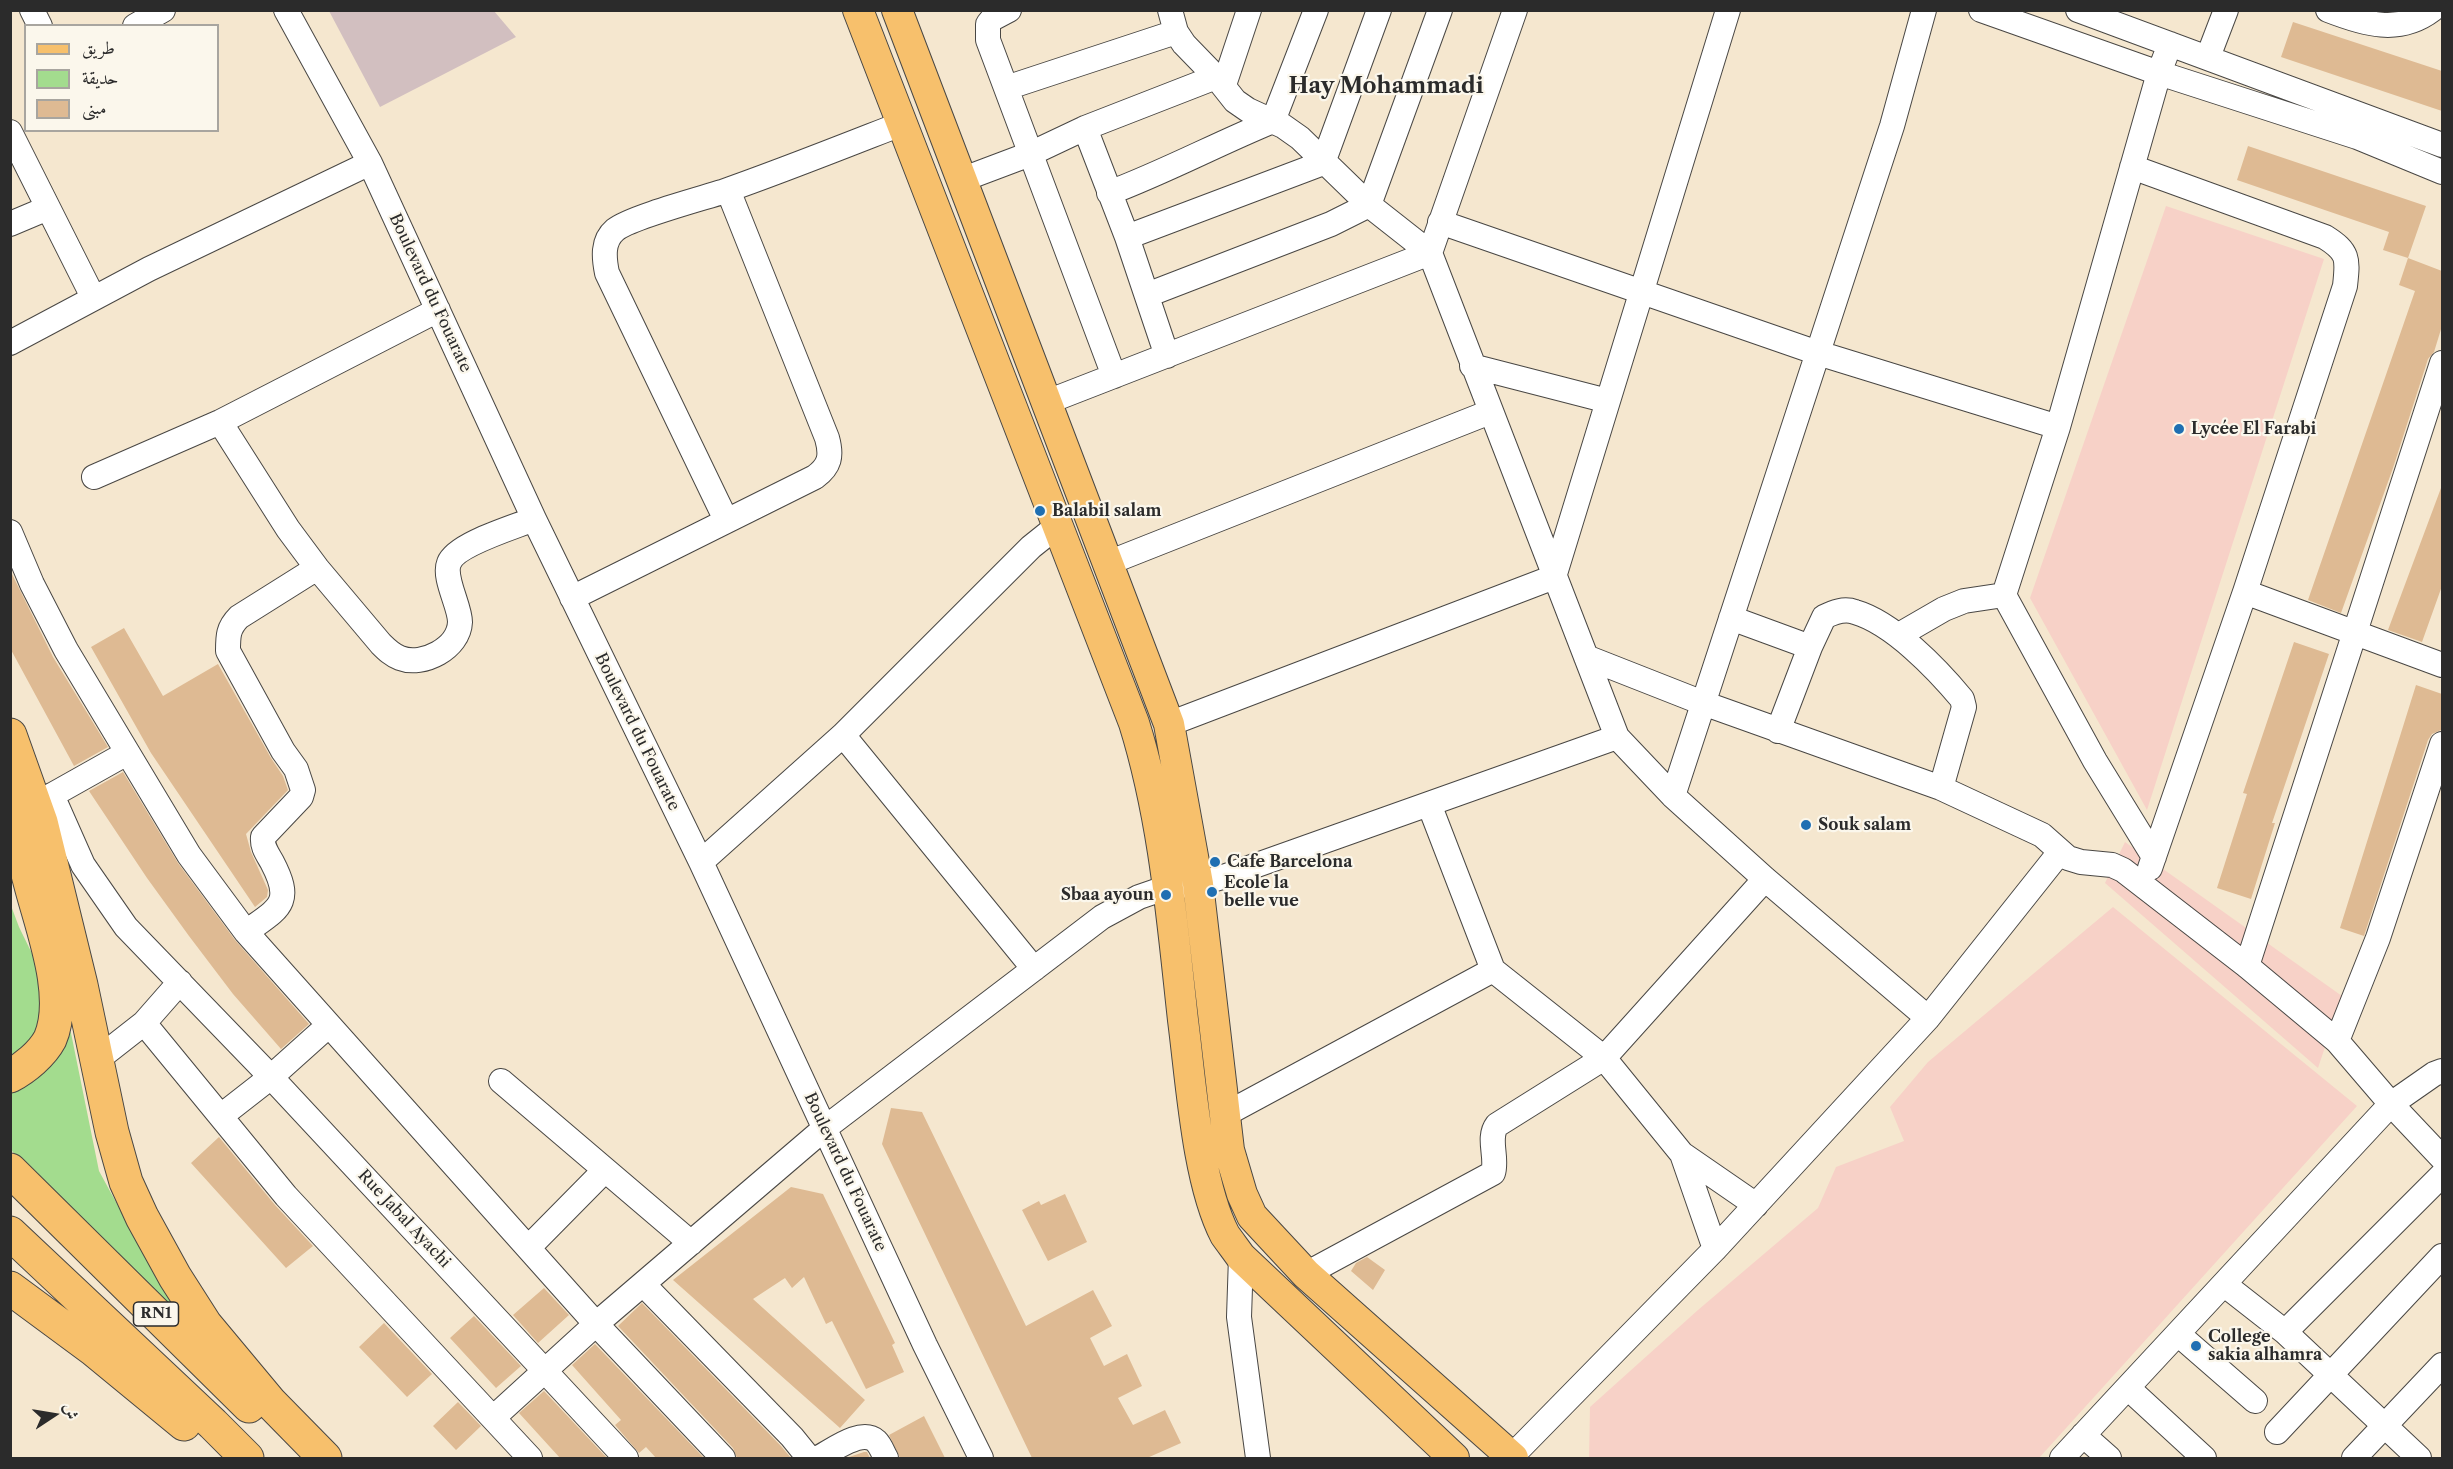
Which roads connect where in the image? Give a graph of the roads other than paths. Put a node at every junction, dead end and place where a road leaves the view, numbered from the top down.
1 (32, 10) edge
2 (163, 10) edge
3 (286, 10) edge
4 (858, 10) edge
5 (897, 10) edge
6 (1009, 10) edge
7 (1250, 10) edge
8 (1316, 10) edge
9 (1379, 10) edge
10 (1440, 10) edge
11 (1515, 10) edge
12 (1728, 10) edge
13 (1924, 10) edge
14 (1981, 10) edge
15 (2078, 10) edge
16 (2226, 10) edge
17 (2328, 10) edge
18 (2432, 10) edge
19 (1172, 17) edge
20 (39, 24) edge
21 (138, 24) edge
22 (2170, 44) junction
23 (2208, 57) junction
24 (2159, 73) junction
25 (1220, 81) junction
26 (1006, 88) junction
27 (1273, 121) junction
28 (902, 124) junction
29 (1084, 128) junction
30 (10, 132) edge
31 (2442, 145) edge
32 (1030, 154) junction
33 (370, 163) junction
34 (1323, 163) junction
35 (2132, 167) junction
36 (2442, 172) edge
37 (961, 180) junction
38 (728, 190) junction
39 (1109, 193) junction
40 (1369, 205) junction
41 (48, 208) junction
42 (1440, 222) junction
43 (10, 224) edge
44 (1127, 237) junction
45 (1430, 253) junction
46 (1641, 293) junction
47 (1147, 295) junction
48 (93, 297) junction
49 (438, 310) junction
50 (10, 343) edge
51 (1818, 353) junction
52 (1167, 356) junction
53 (2442, 363) edge
54 (1472, 366) junction
55 (1114, 376) junction
56 (1608, 401) junction
57 (1047, 402) junction
58 (2442, 408) edge
59 (1490, 412) junction
60 (220, 422) junction
61 (2058, 427) junction
62 (94, 477) dead end
63 (534, 519) junction
64 (726, 520) junction
65 (1056, 527) junction
66 (10, 532) edge
67 (1108, 563) junction
68 (317, 568) junction
69 (1554, 577) junction
70 (2245, 592) junction
71 (2004, 596) junction
72 (572, 598) junction
73 (1731, 618) junction
74 (1899, 635) junction
75 (2363, 636) junction
76 (1810, 647) junction
77 (1586, 657) junction
78 (2442, 665) edge
79 (1703, 703) junction
80 (1169, 724) junction
81 (1778, 731) junction
82 (10, 735) edge
83 (843, 735) junction
84 (1617, 737) junction
85 (2442, 744) edge
86 (127, 753) junction
87 (1941, 788) junction
88 (1673, 796) junction
89 (32, 802) edge
90 (1429, 804) junction
91 (2060, 852) junction
92 (2154, 857) junction
93 (701, 862) junction
94 (1765, 879) junction
95 (1198, 884) junction
96 (2143, 885) junction
97 (1168, 887) junction
98 (246, 932) junction
99 (1034, 969) junction
100 (1493, 970) junction
101 (2253, 972) junction
102 (180, 982) junction
103 (1928, 1018) junction
104 (144, 1023) junction
105 (329, 1025) junction
106 (2337, 1041) junction
107 (1604, 1058) junction
108 (98, 1059) junction
109 (2442, 1071) edge
110 (10, 1076) edge
111 (271, 1077) junction
112 (501, 1081) dead end
113 (2391, 1104) junction
114 (1224, 1115) junction
115 (221, 1116) junction
116 (825, 1128) junction
117 (1682, 1154) junction
118 (2442, 1158) edge
119 (10, 1170) edge
120 (605, 1170) junction
121 (2442, 1175) edge
122 (1756, 1206) junction
123 (10, 1233) edge
124 (691, 1243) junction
125 (529, 1247) junction
126 (1715, 1249) junction
127 (2442, 1256) edge
128 (1241, 1257) junction
129 (1306, 1274) junction
130 (643, 1284) junction
131 (2225, 1285) junction
132 (10, 1288) edge
133 (596, 1324) junction
134 (2285, 1332) junction
135 (2178, 1334) junction
136 (546, 1371) junction
137 (2331, 1374) junction
138 (2440, 1374) edge
139 (2128, 1388) junction
140 (2255, 1401) dead end
141 (493, 1418) junction
142 (2385, 1426) junction
143 (2277, 1432) dead end
144 (2084, 1436) junction
145 (225, 1458) edge
146 (247, 1458) edge
147 (301, 1458) edge
148 (325, 1458) edge
149 (530, 1458) edge
150 (626, 1458) edge
151 (723, 1458) edge
152 (809, 1458) edge
153 (818, 1458) edge
154 (886, 1458) edge
155 (981, 1458) edge
156 (1258, 1458) edge
157 (1454, 1458) edge
158 (1512, 1458) edge
159 (2062, 1458) edge
160 (2109, 1458) edge
161 (2204, 1458) edge
162 (2354, 1458) edge
163 (2419, 1458) edge

1 - 20 street
2 - 21 street
3 - 33 street, Boulevard du Fouarate
4 - 28 main road
5 - 37 main road
6 - 26 street
7 - 25 street
8 - 27 street
9 - 34 street
10 - 40 street
11 - 42 street
12 - 46 street
13 - 51 street
14 - 24 street
15 - 22 street
16 - 23 street
17 - 18 street
19 - 25 street
19 - 26 street
22 - 23 street
22 - 24 street
23 - 31 street
24 - 35 street
24 - 36 street
25 - 27 street
25 - 29 street
26 - 32 street
27 - 34 street
27 - 39 street
28 - 38 street
28 - 65 main road
29 - 32 street
29 - 39 street
30 - 41 street
32 - 37 street
32 - 55 street
33 - 48 street
33 - 49 street, Boulevard du Fouarate
34 - 40 street
34 - 44 street
35 - 61 street
35 - 70 street
37 - 57 main road
38 - 64 street
38 - 64 street
39 - 44 street
40 - 45 street
40 - 47 street
41 - 43 street
41 - 48 street
42 - 45 street
42 - 46 street
44 - 47 street
45 - 52 street
45 - 54 street
46 - 51 street
46 - 56 street
47 - 52 street
48 - 50 street
49 - 60 street
49 - 63 street, Boulevard du Fouarate
51 - 61 street
51 - 73 street
52 - 55 street
53 - 75 street
54 - 56 street
54 - 59 street
55 - 57 street
56 - 69 street
57 - 67 main road
58 - 75 street
59 - 67 street
59 - 69 street
60 - 62 street
60 - 68 street
61 - 71 street
63 - 68 street
63 - 72 street, Boulevard du Fouarate
64 - 72 street
65 - 83 street
65 - 97 main road
66 - 86 street
67 - 80 main road
68 - 98 street
69 - 77 street
69 - 80 street
70 - 75 street
70 - 92 street
71 - 74 street
71 - 92 street
72 - 93 street, Boulevard du Fouarate
73 - 76 street
73 - 79 street
74 - 76 street
74 - 87 street
75 - 78 street
75 - 101 street
76 - 81 street
77 - 79 street
77 - 84 street
79 - 81 street
79 - 88 street
80 - 95 main road
81 - 87 street
82 - 89 highway
83 - 93 street
83 - 99 street
84 - 88 street
84 - 90 street
85 - 106 street
86 - 89 street
86 - 98 street
87 - 91 street
88 - 94 street
89 - 102 street, Rue Jabal Ayachi
89 - 108 highway
89 - 110 highway
90 - 95 street
90 - 100 street
91 - 96 street
91 - 103 street
92 - 96 street
93 - 116 street, Boulevard du Fouarate
94 - 103 street
94 - 107 street
95 - 97 street
95 - 114 main road
96 - 101 street
97 - 99 street
97 - 128 main road
98 - 105 street
99 - 116 street
100 - 107 street
100 - 114 street
101 - 106 street
102 - 104 street
102 - 111 street, Rue Jabal Ayachi
103 - 122 street
104 - 108 street
104 - 115 street
105 - 111 street
105 - 125 street
106 - 113 street
107 - 117 street
107 - 129 street
108 - 148 highway
109 - 113 street
111 - 115 street
111 - 136 street, Rue Jabal Ayachi
112 - 120 street
113 - 118 street
113 - 131 street
114 - 129 main road
115 - 141 street
116 - 124 street
116 - 155 street, Boulevard du Fouarate
117 - 122 street
117 - 126 street
119 - 147 highway, RN1
120 - 124 street
120 - 125 street
121 - 134 street
122 - 126 street
123 - 146 highway, RN1
124 - 130 street
125 - 133 street
126 - 158 street
127 - 137 street
128 - 156 street
128 - 157 main road
129 - 158 main road
130 - 133 street
130 - 152 street
131 - 134 street
131 - 135 street
132 - 145 highway
133 - 136 street
133 - 151 street
134 - 137 street
135 - 139 street
135 - 140 street
136 - 141 street
136 - 150 street, Rue Jabal Ayachi
137 - 142 street
137 - 143 street
138 - 142 street
139 - 144 street
139 - 161 street
141 - 149 street
142 - 162 street
142 - 163 street
144 - 159 street
144 - 160 street
153 - 154 street

